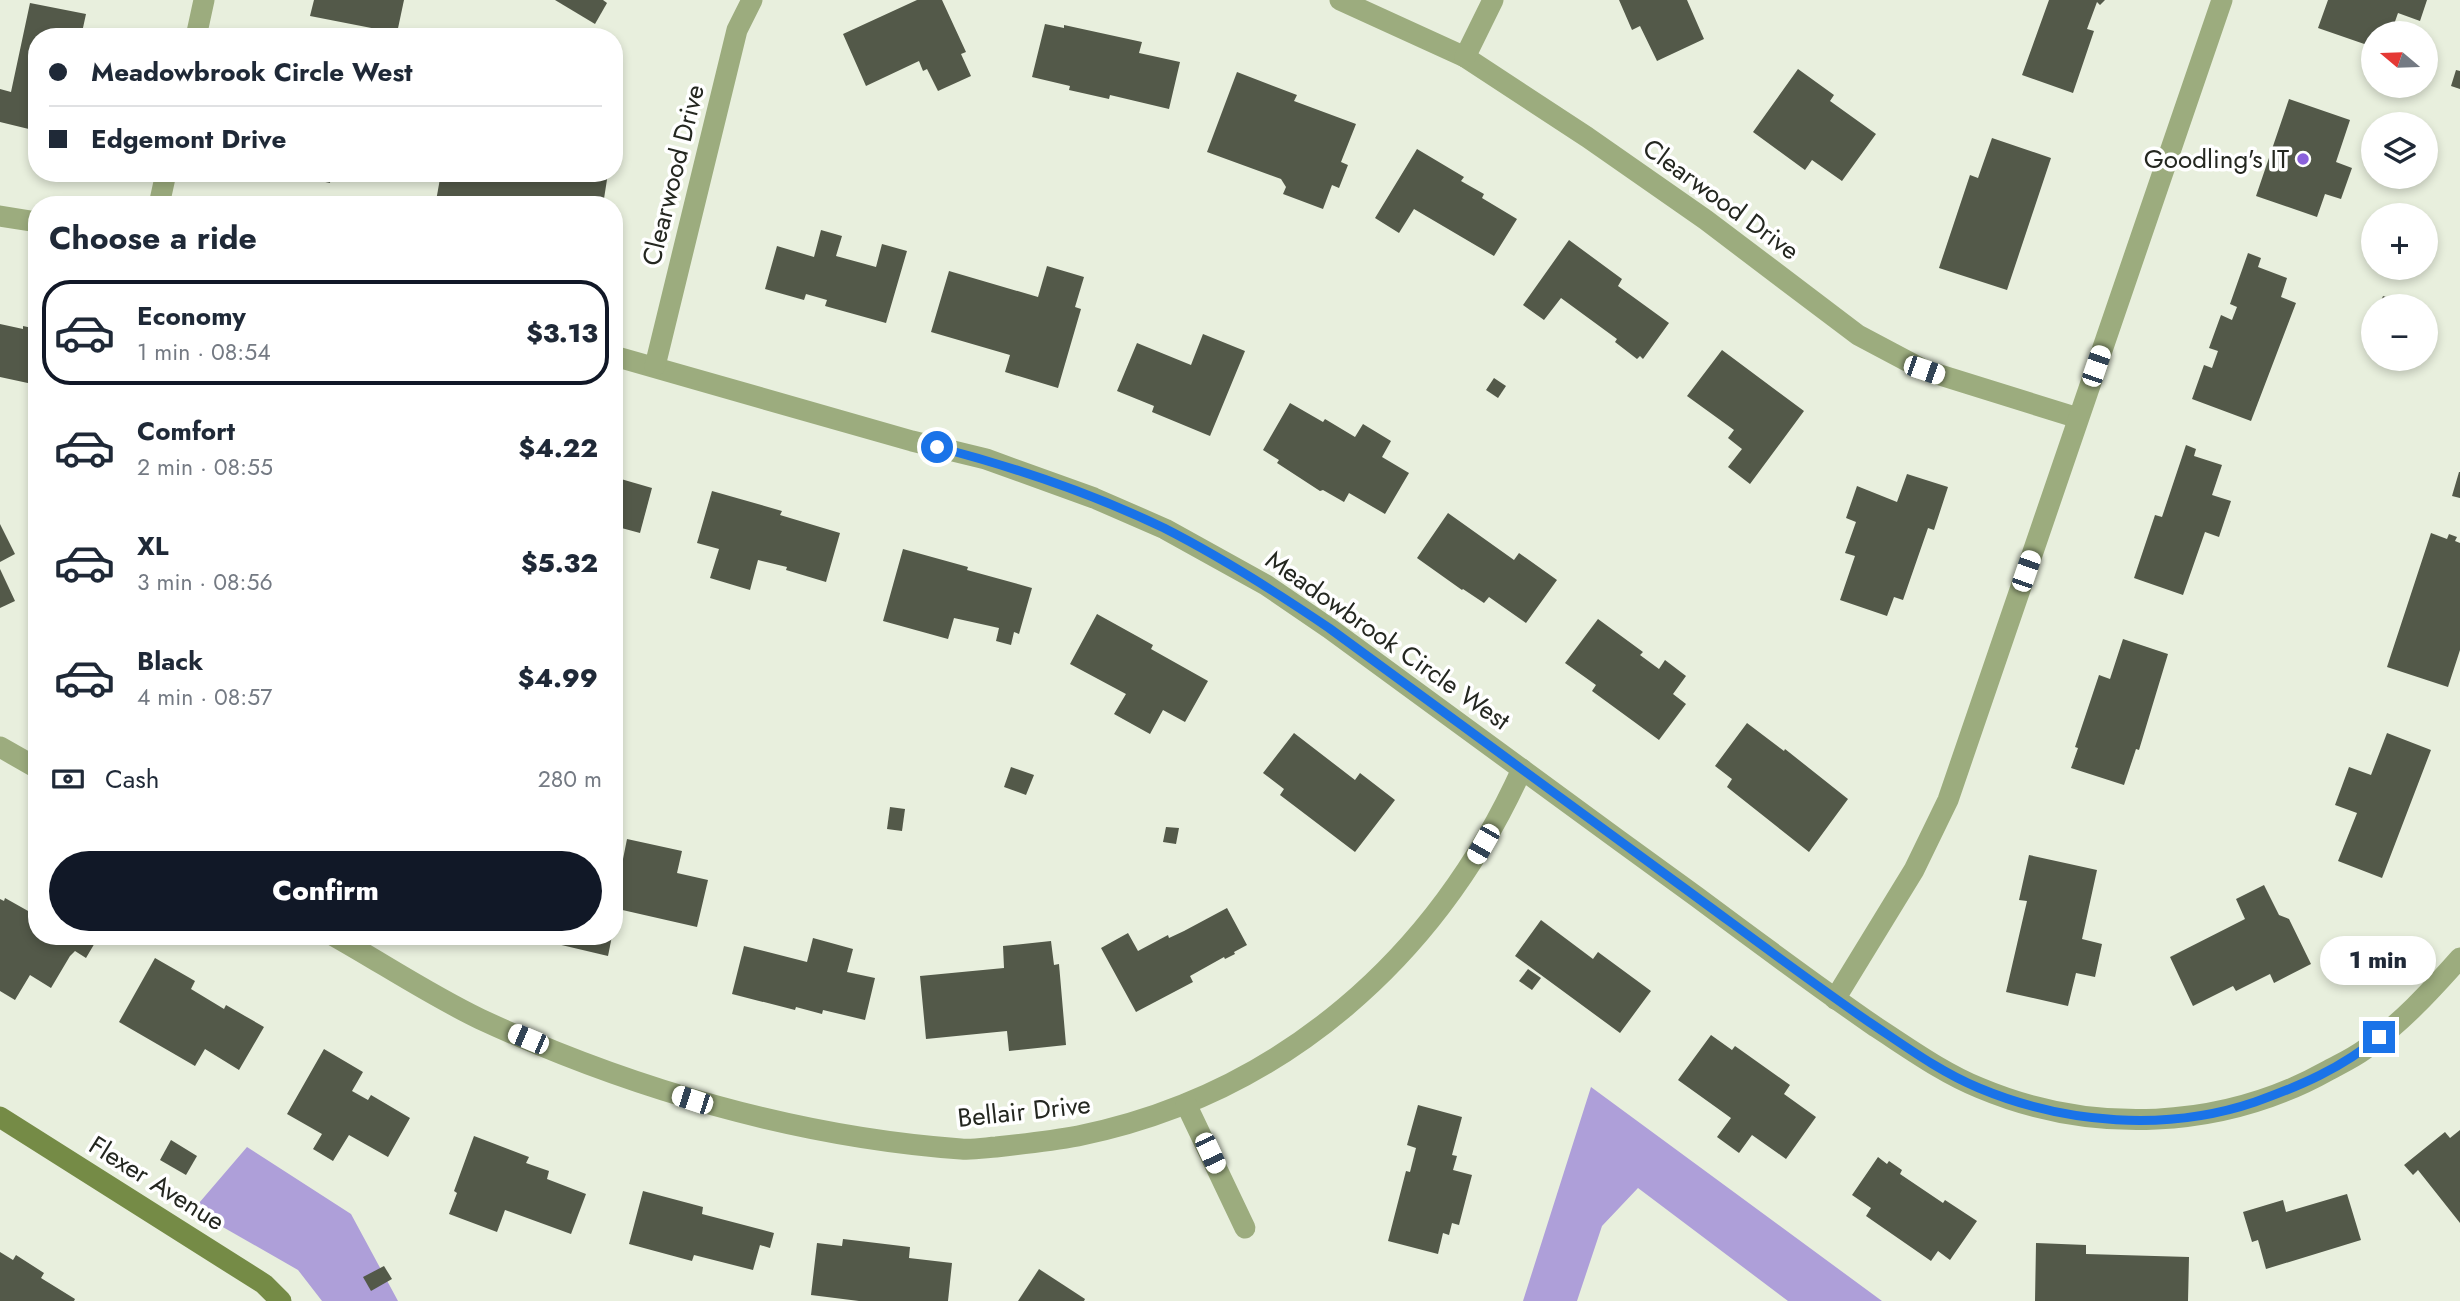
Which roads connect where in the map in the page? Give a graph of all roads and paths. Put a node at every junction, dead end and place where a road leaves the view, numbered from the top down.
1 (204, 0) edge
2 (752, 0) edge
3 (1340, 0) edge
4 (1493, 0) edge
5 (2222, 0) edge
6 (198, 28) edge
7 (1465, 57) junction
8 (0, 216) edge
9 (28, 221) edge
10 (623, 358) edge
11 (655, 366) junction
12 (2078, 418) junction
13 (0, 747) edge
14 (28, 763) edge
15 (1522, 769) junction
16 (350, 945) edge
17 (2460, 958) edge
18 (1835, 999) junction
19 (1186, 1104) junction
20 (0, 1117) edge
21 (1245, 1228) dead end
22 (281, 1301) edge

1 - 6 street
2 - 11 street, Clearwood Drive
3 - 7 street, Clearwood Drive
4 - 7 street
5 - 12 street
7 - 12 street, Clearwood Drive
8 - 9 street
10 - 11 street, Meadowbrook Circle West
11 - 15 street, Meadowbrook Circle West
12 - 18 street
13 - 14 street
15 - 18 street, Meadowbrook Circle West
15 - 19 street, Bellair Drive
16 - 19 street, Bellair Drive
17 - 18 street, Meadowbrook Circle West
19 - 21 street
20 - 22 street, Flexer Avenue

